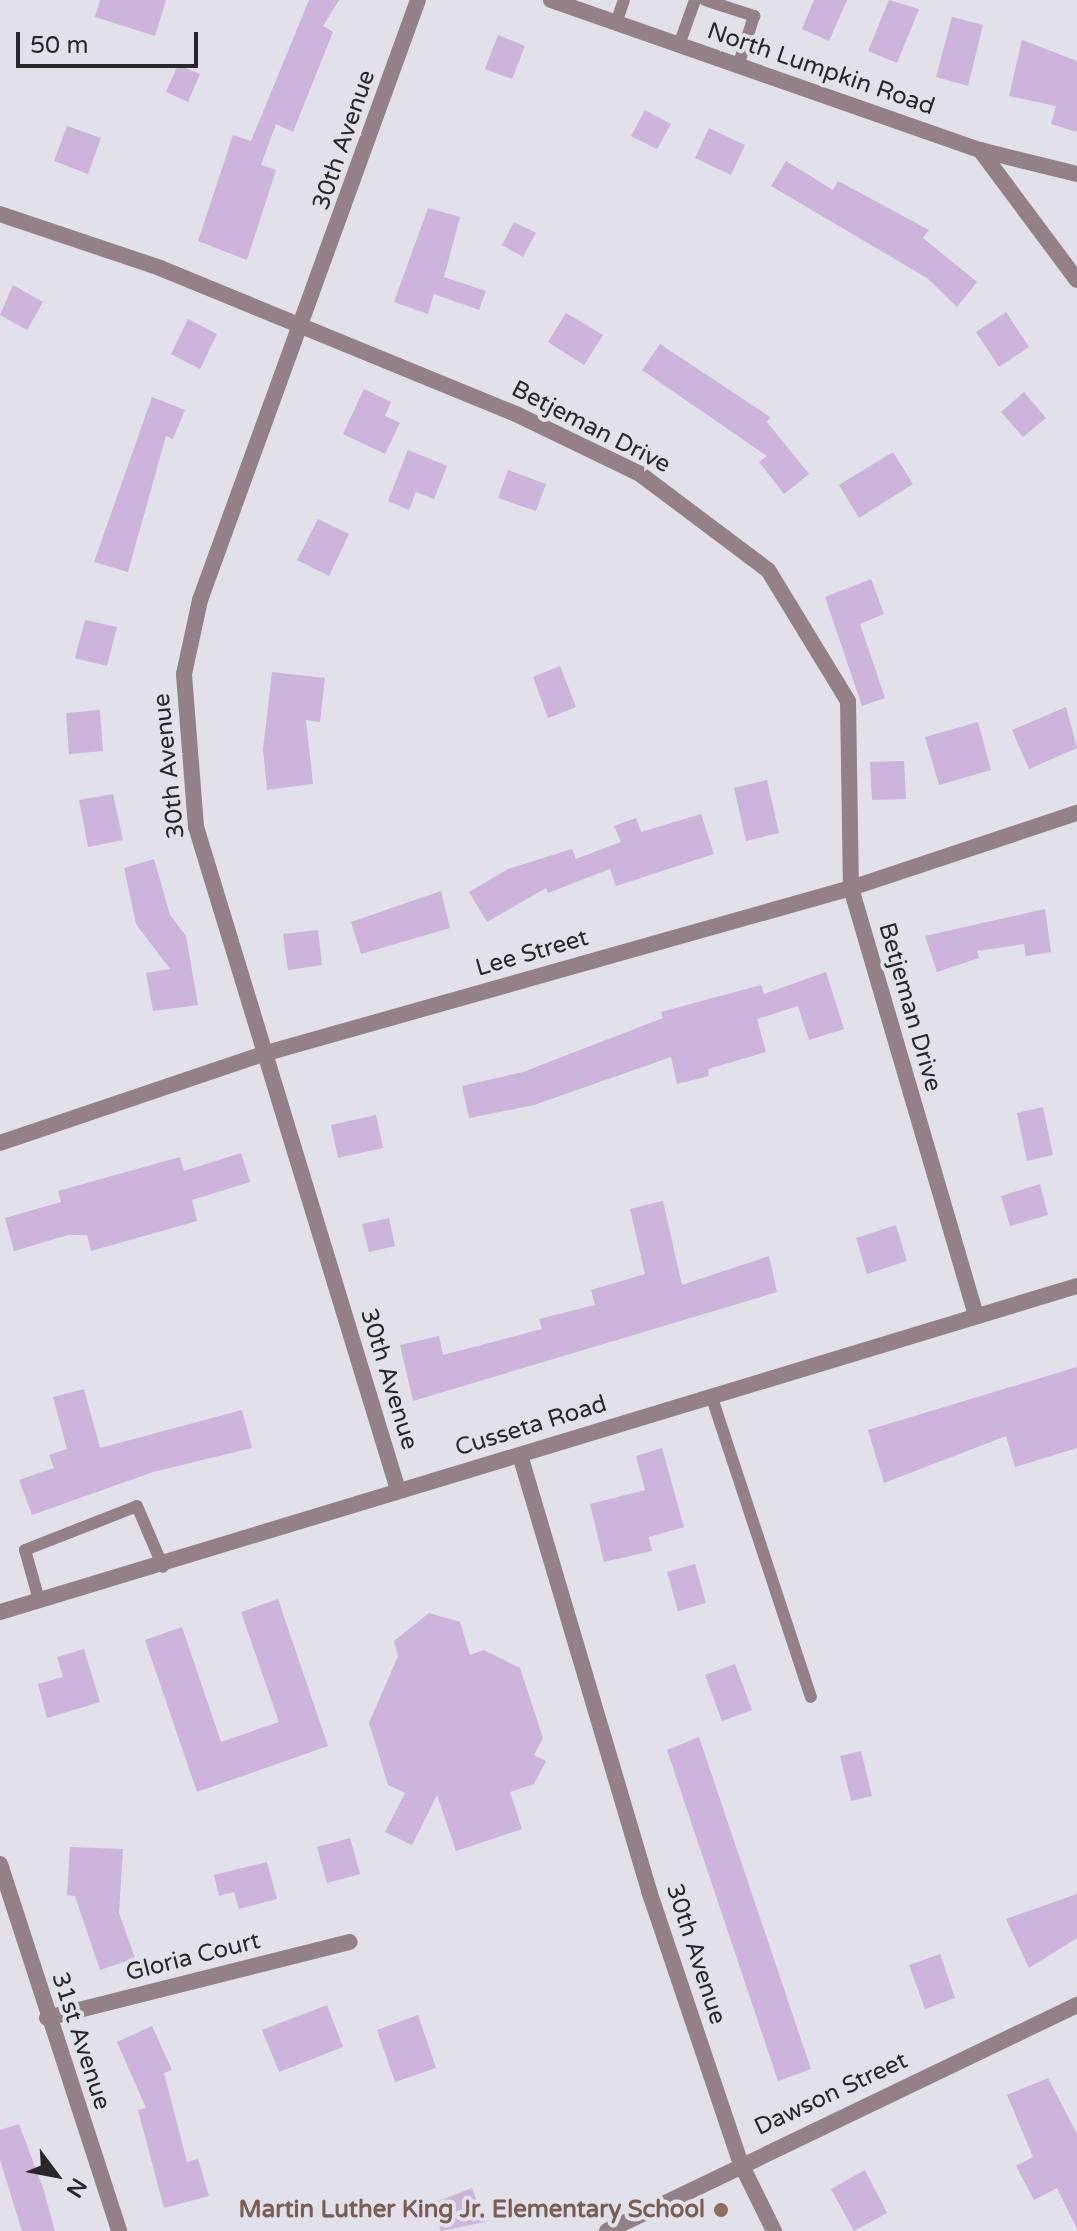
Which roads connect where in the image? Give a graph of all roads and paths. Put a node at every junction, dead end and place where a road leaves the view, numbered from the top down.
1 (418, 0) edge
2 (551, 0) edge
3 (624, 0) edge
4 (695, 0) edge
5 (705, 0) edge
6 (616, 23) junction
7 (679, 45) junction
8 (738, 66) junction
9 (980, 150) junction
10 (1077, 174) edge
11 (0, 214) edge
12 (1077, 280) edge
13 (304, 329) junction
14 (1077, 813) edge
15 (851, 888) junction
16 (263, 1054) junction
17 (0, 1143) edge
18 (1077, 1286) edge
19 (976, 1316) junction
20 (711, 1395) junction
21 (520, 1455) junction
22 (398, 1490) junction
23 (163, 1567) junction
24 (39, 1600) junction
25 (0, 1612) edge
26 (811, 1697) dead end
27 (0, 1864) edge
28 (350, 1942) dead end
29 (1077, 2005) edge
30 (47, 2018) junction
31 (741, 2164) junction
32 (611, 2230) edge
33 (119, 2231) edge
34 (774, 2231) edge

1 - 13 street, 30th Avenue
2 - 6 street, North Lumpkin Road
3 - 6 lane
4 - 7 lane
5 - 8 lane
6 - 7 street, North Lumpkin Road
7 - 8 street, North Lumpkin Road
8 - 9 street, North Lumpkin Road
9 - 10 street, North Lumpkin Road
9 - 12 street
11 - 13 street, Betjeman Drive
13 - 15 street, Betjeman Drive
13 - 16 street, 30th Avenue
14 - 15 street, Lee Street
15 - 16 street, Lee Street
15 - 19 street, Betjeman Drive
16 - 17 street, Lee Street
16 - 22 street, 30th Avenue
18 - 19 street, Cusseta Road
19 - 20 street, Cusseta Road
20 - 21 street, Cusseta Road
20 - 26 lane
21 - 22 street, Cusseta Road
21 - 31 street, 30th Avenue
22 - 23 street, Cusseta Road
23 - 24 street, Cusseta Road
23 - 24 lane
24 - 25 street, Cusseta Road
27 - 30 street, 31st Avenue
28 - 30 street, Gloria Court
29 - 31 street, Dawson Street
30 - 33 street, 31st Avenue
31 - 32 street, Dawson Street
31 - 34 street, 30th Avenue

